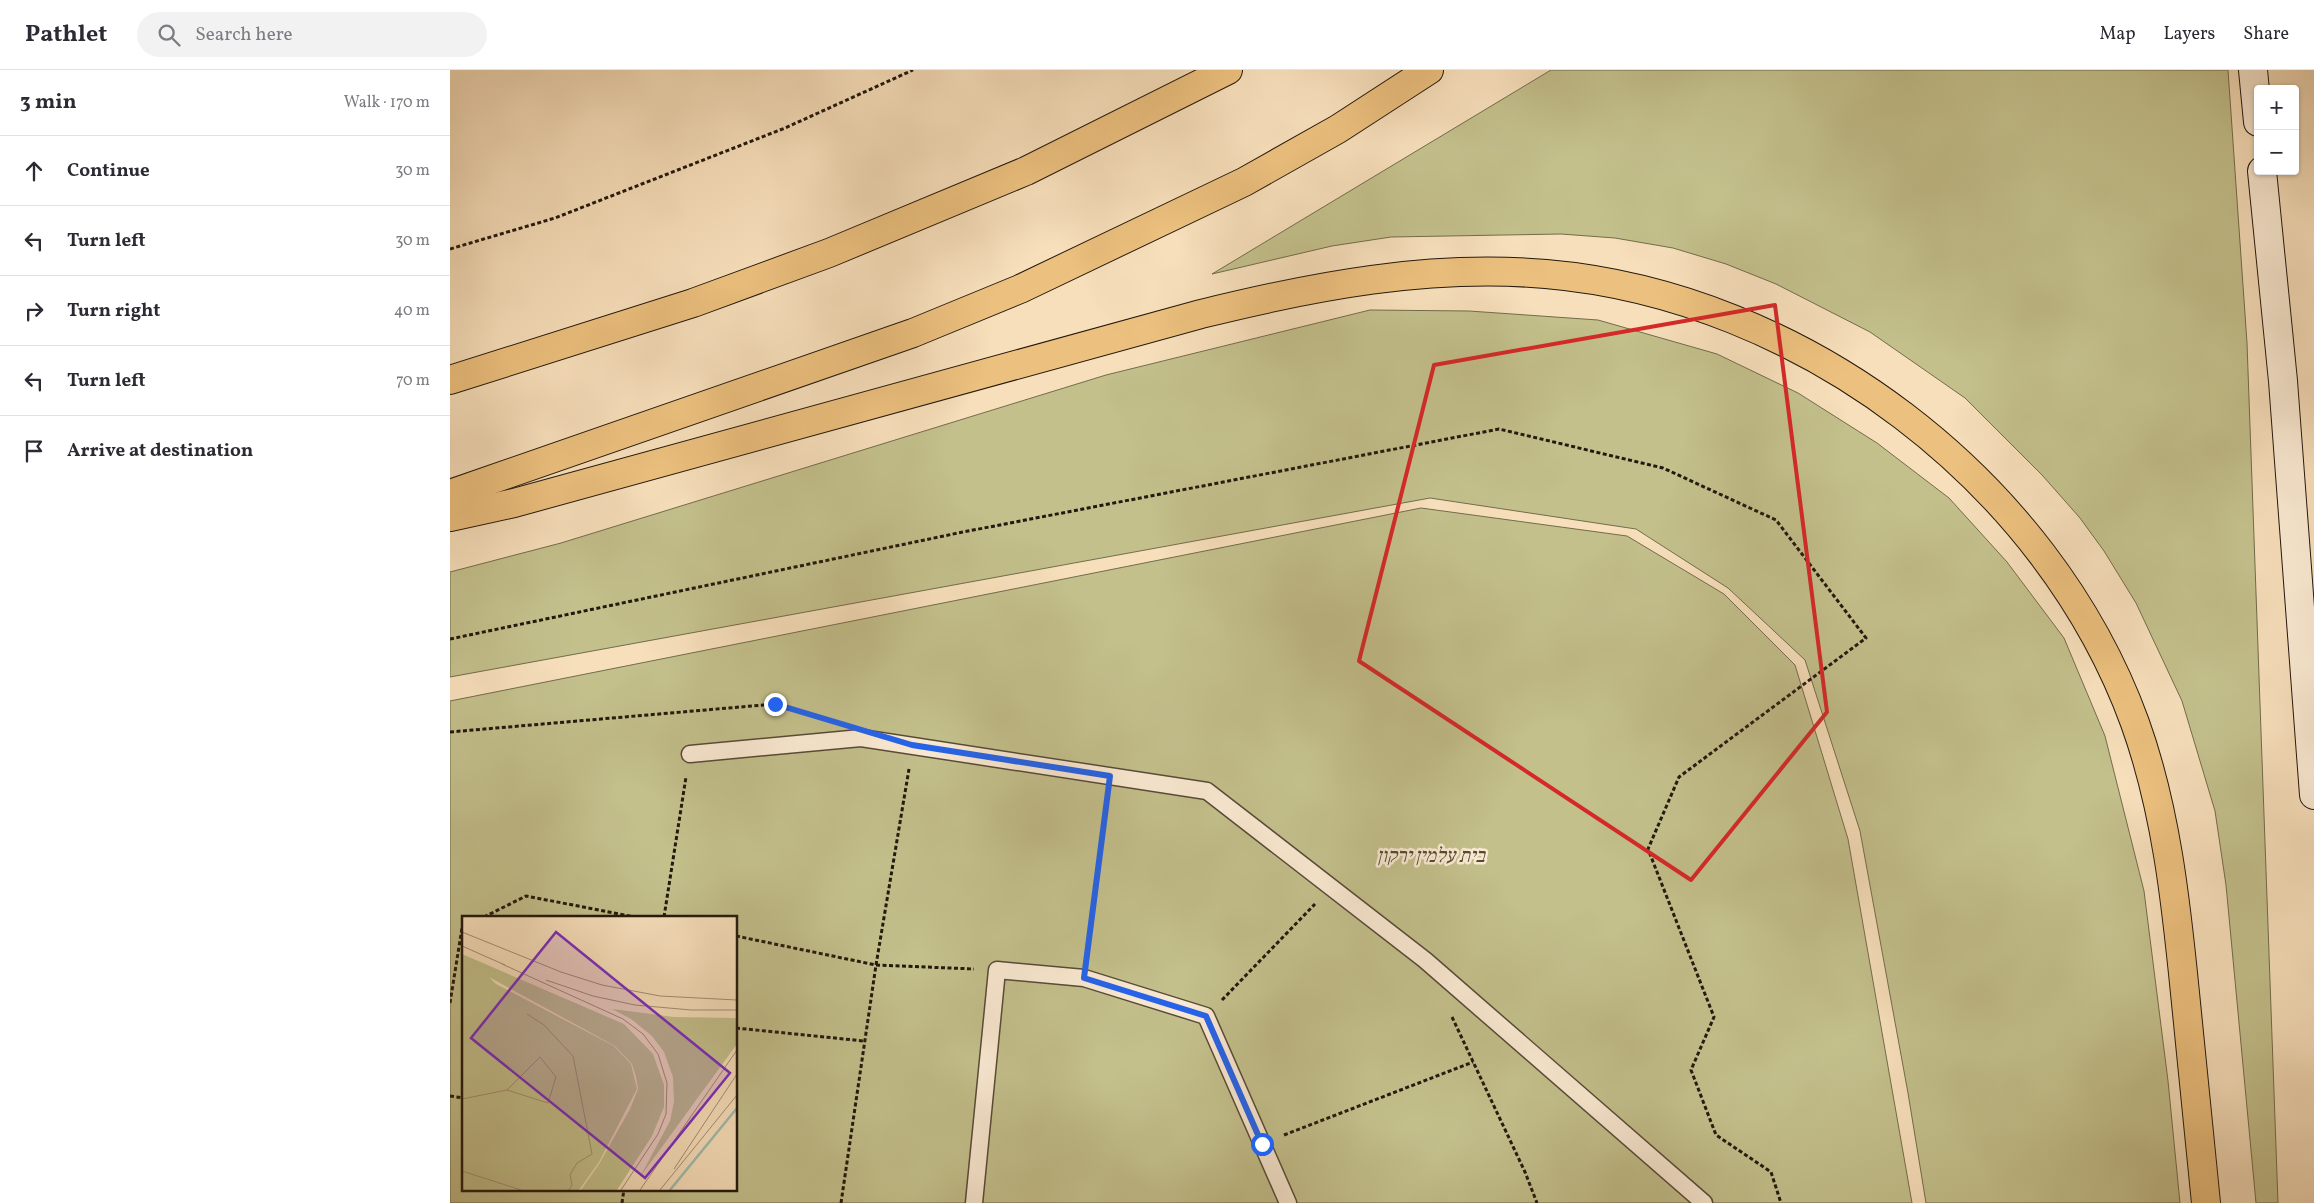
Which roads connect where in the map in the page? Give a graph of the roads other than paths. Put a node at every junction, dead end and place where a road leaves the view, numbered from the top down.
1 (1228, 70) edge
2 (1429, 70) edge
3 (2253, 70) edge
4 (2254, 85) edge
5 (2262, 175) edge
6 (450, 380) edge
7 (450, 494) edge
8 (450, 517) edge
9 (690, 754) road end
10 (2314, 795) edge
11 (974, 1203) edge
12 (1288, 1203) edge
13 (1704, 1203) edge
14 (2206, 1203) edge

1 - 6 highway
2 - 7 highway
3 - 4 main road
5 - 10 main road
8 - 14 highway
9 - 13 lane
11 - 12 lane

